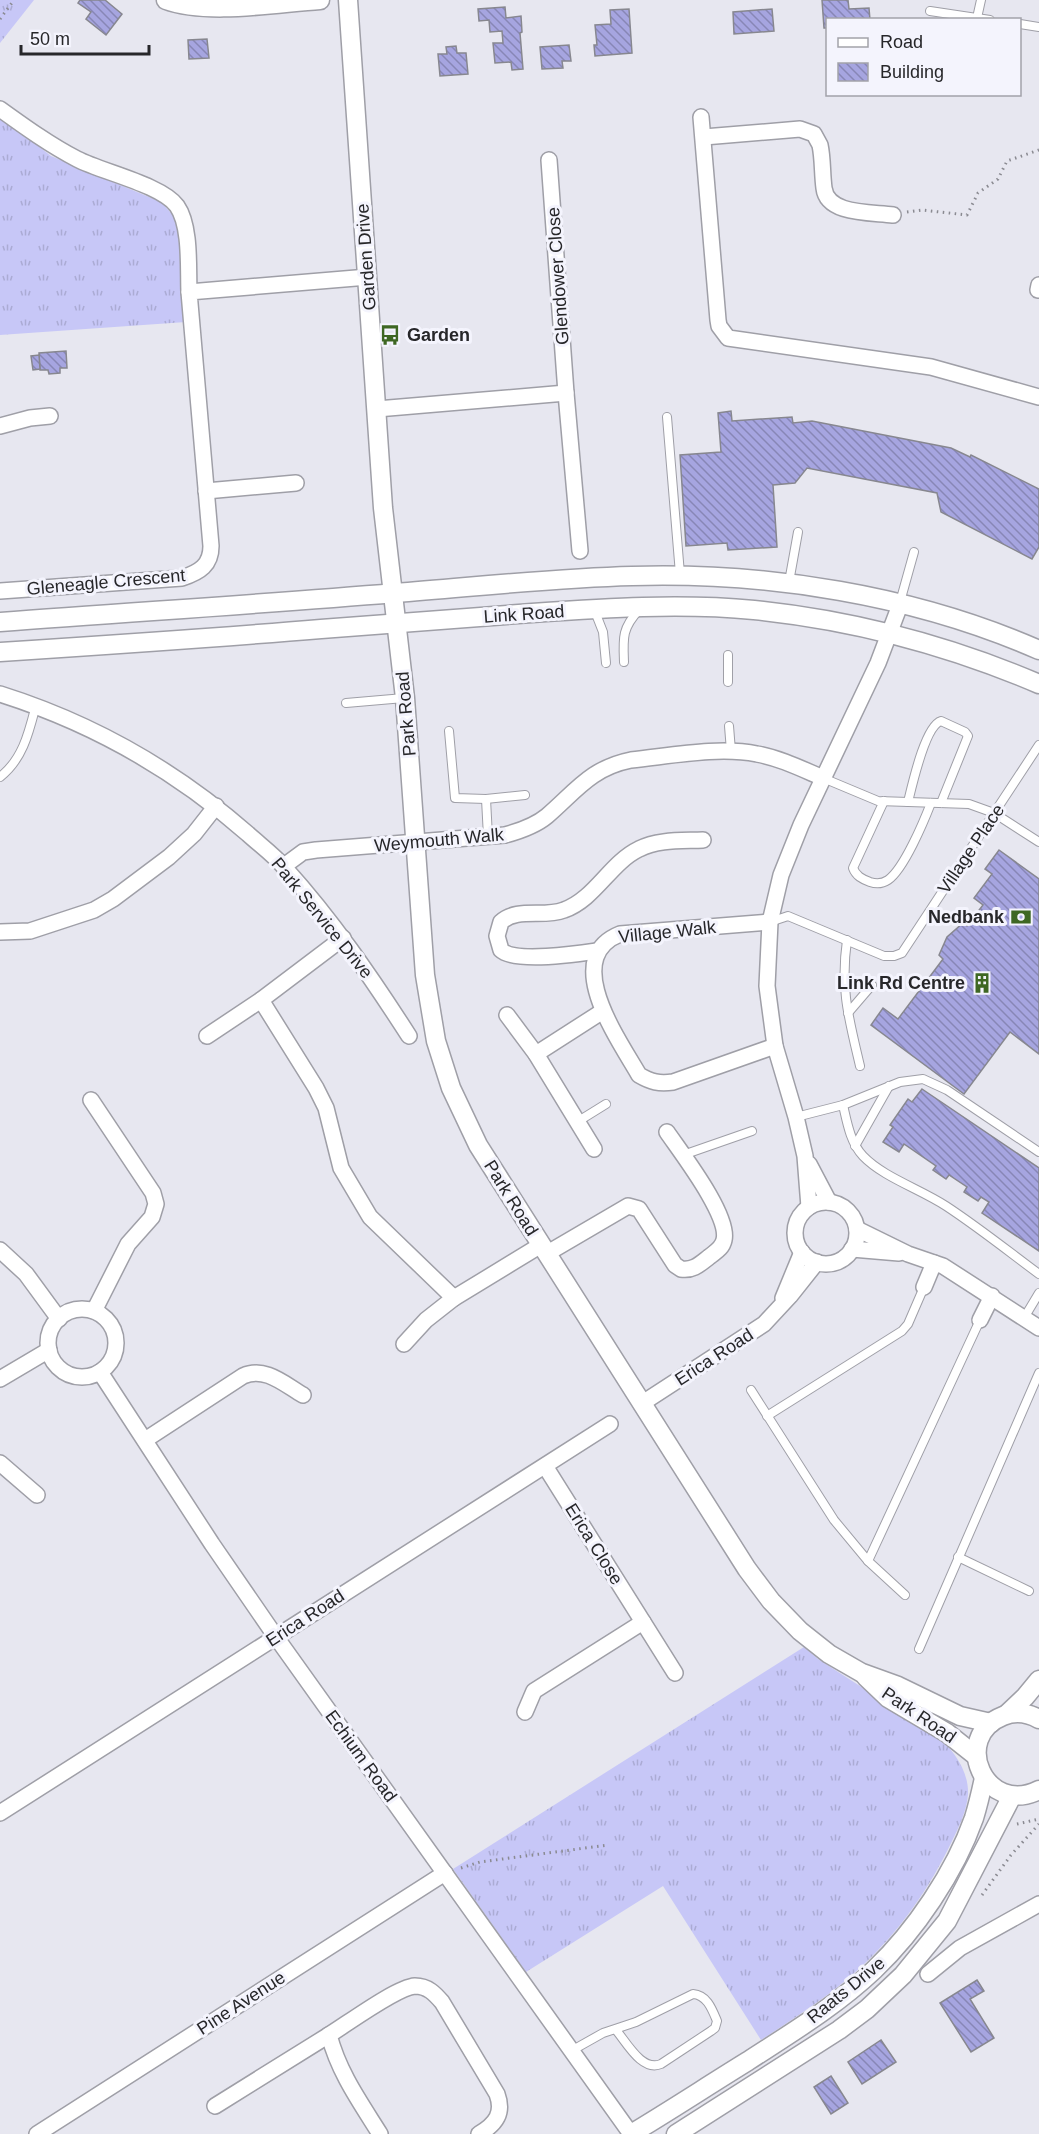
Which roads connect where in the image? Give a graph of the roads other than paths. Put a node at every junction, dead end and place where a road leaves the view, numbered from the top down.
1 (166, 0) edge
2 (320, 0) edge
3 (348, 0) edge
4 (981, 0) edge
5 (930, 11) dead end
6 (977, 18) joint
7 (1021, 24) edge
8 (1039, 27) edge
9 (0, 109) edge
10 (701, 117) dead end
11 (704, 137) junction
12 (549, 160) dead end
13 (893, 215) road end
14 (368, 277) junction
15 (189, 292) junction
16 (566, 393) junction
17 (1039, 397) edge
18 (377, 409) junction
19 (50, 416) dead end
20 (667, 417) dead end
21 (0, 426) edge
22 (296, 483) dead end
23 (206, 491) junction
24 (798, 532) dead end
25 (580, 551) dead end
26 (914, 552) dead end
27 (680, 576) junction
28 (789, 584) junction
29 (0, 591) edge
30 (394, 593) junction
31 (900, 605) junction
32 (642, 607) junction
33 (594, 609) junction
34 (0, 622) edge
35 (396, 622) junction
36 (890, 633) junction
37 (1039, 650) edge
38 (0, 652) edge
39 (728, 655) dead end
40 (624, 662) dead end
41 (606, 663) dead end
42 (728, 682) dead end
43 (1039, 684) edge
44 (0, 694) edge
45 (405, 698) junction
46 (346, 703) dead end
47 (36, 705) junction
48 (729, 726) dead end
49 (449, 731) dead end
50 (1039, 745) edge
51 (731, 751) junction
52 (0, 777) edge
53 (823, 778) junction
54 (525, 795) dead end
55 (486, 800) junction
56 (884, 801) junction
57 (908, 802) junction
58 (931, 803) junction
59 (941, 803) junction
60 (216, 806) junction
61 (994, 813) junction
62 (488, 837) junction
63 (703, 840) dead end
64 (1039, 842) edge
65 (416, 844) junction
66 (284, 866) junction
67 (770, 922) junction
68 (0, 932) edge
69 (343, 938) junction
70 (847, 940) junction
71 (597, 951) junction
72 (872, 985) dead end
73 (261, 1000) junction
74 (603, 1011) junction
75 (848, 1013) junction
76 (507, 1016) dead end
77 (207, 1036) dead end
78 (409, 1036) dead end
79 (775, 1046) junction
80 (536, 1054) junction
81 (860, 1066) dead end
82 (889, 1086) junction
83 (92, 1100) dead end
84 (606, 1104) dead end
85 (843, 1105) junction
86 (796, 1117) junction
87 (577, 1122) junction
88 (752, 1131) dead end
89 (667, 1132) dead end
90 (855, 1146) junction
91 (594, 1149) dead end
92 (1039, 1152) edge
93 (683, 1155) junction
94 (805, 1156) junction
95 (829, 1202) junction
96 (809, 1207) junction
97 (857, 1229) junction
98 (543, 1249) junction
99 (852, 1249) junction
100 (0, 1250) edge
101 (802, 1252) junction
102 (908, 1254) junction
103 (817, 1262) junction
104 (934, 1263) junction
105 (1039, 1274) edge
106 (924, 1287) joint
107 (1039, 1293) edge
108 (992, 1296) junction
109 (454, 1298) junction
110 (781, 1304) junction
111 (94, 1311) junction
112 (1024, 1318) junction
113 (60, 1319) junction
114 (980, 1320) joint
115 (1039, 1328) edge
116 (404, 1344) dead end
117 (49, 1350) junction
118 (100, 1372) junction
119 (1039, 1373) edge
120 (0, 1380) edge
121 (751, 1390) dead end
122 (303, 1395) dead end
123 (641, 1404) junction
124 (767, 1416) junction
125 (610, 1424) dead end
126 (145, 1440) junction
127 (0, 1463) edge
128 (545, 1466) junction
129 (37, 1495) dead end
130 (958, 1557) junction
131 (868, 1561) junction
132 (1029, 1591) dead end
133 (905, 1595) dead end
134 (643, 1622) junction
135 (276, 1637) junction
136 (919, 1649) dead end
137 (675, 1673) dead end
138 (862, 1673) junction
139 (1039, 1680) edge
140 (525, 1712) dead end
141 (999, 1718) junction
142 (1039, 1719) edge
143 (976, 1756) junction
144 (984, 1778) junction
145 (1037, 1792) edge
146 (1012, 1796) junction
147 (0, 1813) edge
148 (445, 1873) junction
149 (1039, 1904) edge
150 (928, 1974) dead end
151 (616, 2030) junction
152 (329, 2035) junction
153 (571, 2051) junction
154 (215, 2106) dead end
155 (37, 2134) edge
156 (380, 2134) edge
157 (479, 2134) edge
158 (632, 2134) edge
159 (676, 2134) edge

1 - 2 street
3 - 14 street, Garden Drive
4 - 6 lane
5 - 6 lane
7 - 8 lane
9 - 15 street, Gleneagle Crescent
10 - 11 street
11 - 13 street
11 - 17 street
12 - 16 street, Glendower Close
14 - 15 street
14 - 18 street, Garden Drive
15 - 23 street, Gleneagle Crescent
16 - 18 street
16 - 25 street, Glendower Close
18 - 30 street, Garden Drive
19 - 21 street
20 - 27 lane
22 - 23 street
23 - 29 street, Gleneagle Crescent
24 - 28 lane
26 - 31 lane
27 - 28 street, Link Road
27 - 30 street, Link Road
28 - 31 street, Link Road
30 - 34 street, Link Road
30 - 35 street, Garden Drive
31 - 36 street
31 - 37 street, Link Road
32 - 33 street, Link Road
32 - 36 street, Link Road
32 - 40 lane
33 - 35 street, Link Road
33 - 41 lane
35 - 38 street, Link Road
35 - 45 street, Park Road
36 - 43 street, Link Road
36 - 53 street
39 - 42 lane
44 - 47 street, Park Service Drive
45 - 46 lane
45 - 65 street, Park Road
47 - 52 lane
47 - 60 street, Park Service Drive
48 - 51 lane
49 - 55 lane
50 - 61 lane, Village Place
51 - 53 street, Weymouth Walk
51 - 62 street, Weymouth Walk
53 - 56 lane
53 - 67 street
54 - 55 lane
55 - 62 lane
56 - 57 lane
56 - 58 lane
57 - 58 lane
57 - 59 lane
58 - 59 lane
59 - 61 lane
60 - 66 street, Park Service Drive
60 - 68 street
61 - 64 lane
61 - 70 lane, Village Place
62 - 65 street, Weymouth Walk
63 - 71 street
65 - 66 street, Weymouth Walk
65 - 98 street, Park Road
66 - 69 street, Park Service Drive
67 - 70 lane
67 - 71 street, Village Walk
67 - 79 street
69 - 73 street
69 - 78 street, Park Service Drive
70 - 75 lane
71 - 74 street, Village Walk
72 - 75 lane
73 - 77 street
73 - 109 street
74 - 79 street, Village Walk
74 - 80 street
75 - 81 lane
76 - 80 street
79 - 86 street
80 - 87 street
82 - 85 lane
82 - 90 lane
82 - 92 lane
83 - 111 street
84 - 87 lane
85 - 86 lane
85 - 90 lane
86 - 94 street
87 - 91 street
88 - 93 lane
89 - 93 street
90 - 105 lane
93 - 98 street
94 - 95 street
94 - 96 street
95 - 96 street
95 - 97 street
96 - 101 street
97 - 99 street
97 - 102 street
98 - 109 street
98 - 123 street, Park Road
99 - 102 street
99 - 103 street
100 - 113 street
101 - 103 street
101 - 110 street, Erica Road
102 - 104 street
103 - 110 street, Erica Road
104 - 106 street
104 - 108 street
106 - 124 lane
107 - 112 lane
108 - 112 street
108 - 114 street
109 - 116 street
110 - 123 street, Erica Road
111 - 113 street
111 - 118 street
112 - 115 street
113 - 117 street
114 - 131 lane
117 - 118 street
117 - 120 street
118 - 126 street, Echium Road
119 - 130 lane
121 - 124 lane
122 - 126 street
123 - 138 street, Park Road
124 - 131 lane
125 - 128 street, Erica Road
126 - 135 street, Echium Road
127 - 129 street
128 - 134 street, Erica Close
128 - 135 street, Erica Road
130 - 132 lane
130 - 136 lane
131 - 133 lane
134 - 137 street, Erica Close
134 - 140 street
135 - 147 street, Erica Road
135 - 148 street, Echium Road
138 - 141 street, Park Road
138 - 143 street, Park Road
139 - 141 street
141 - 142 street, Park Road
141 - 143 street
143 - 144 street
144 - 146 street
144 - 158 street, Raats Drive
145 - 146 street
146 - 159 street, Raats Drive
148 - 153 street, Echium Road
148 - 155 street, Pine Avenue
149 - 150 street
151 - 151 lane
151 - 153 lane
152 - 154 street
152 - 156 street
152 - 157 street
153 - 158 street, Echium Road

